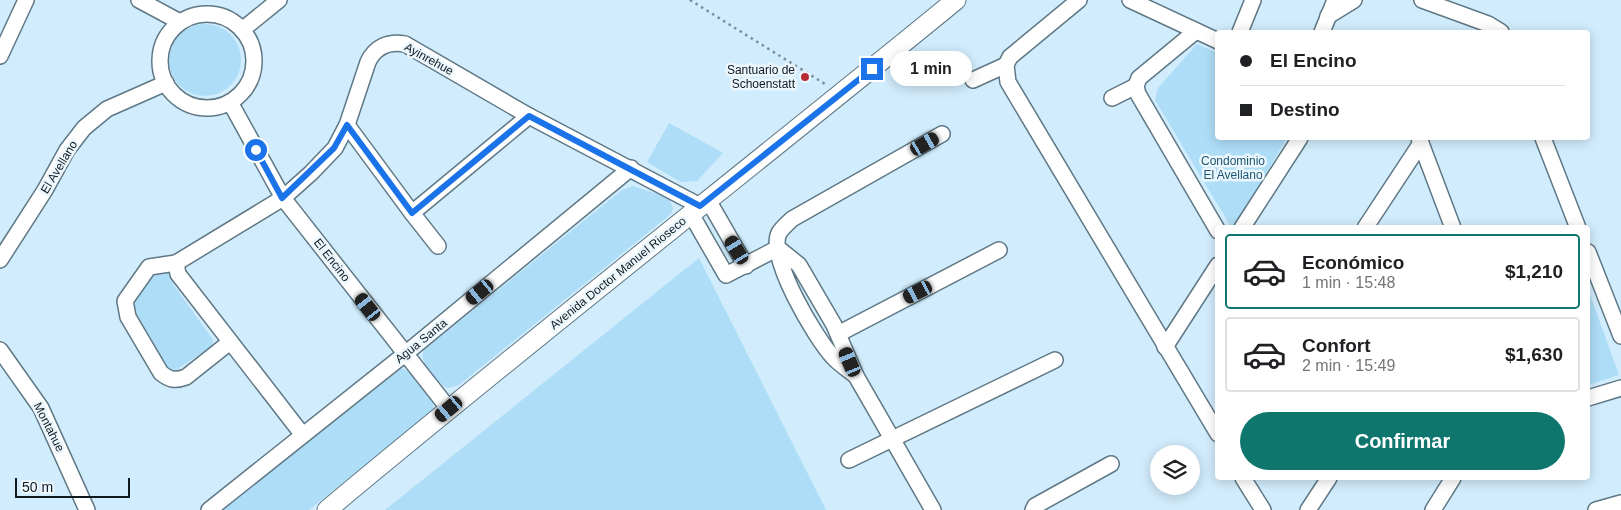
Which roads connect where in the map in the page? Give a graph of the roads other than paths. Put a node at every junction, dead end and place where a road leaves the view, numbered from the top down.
1 (26, 0) edge
2 (139, 0) edge
3 (280, 0) edge
4 (956, 0) edge
5 (1078, 0) edge
6 (1253, 0) edge
7 (1335, 0) edge
8 (1354, 0) edge
9 (1422, 0) edge
10 (1138, 2) edge
11 (1327, 17) junction
12 (180, 22) junction
13 (242, 30) junction
14 (1241, 30) edge
15 (1323, 30) edge
16 (1498, 30) edge
17 (1196, 31) junction
18 (1215, 40) edge
19 (0, 56) edge
20 (1006, 65) junction
21 (973, 80) dead end
22 (166, 83) junction
23 (1136, 86) junction
24 (1112, 98) dead end
25 (230, 102) junction
26 (529, 116) junction
27 (347, 125) junction
28 (942, 134) dead end
29 (1299, 140) edge
30 (1420, 140) edge
31 (1544, 140) edge
32 (631, 168) junction
33 (282, 198) junction
34 (699, 207) junction
35 (412, 213) junction
36 (1244, 225) edge
37 (1368, 225) edge
38 (1452, 225) edge
39 (1577, 225) edge
40 (1215, 226) edge
41 (438, 246) dead end
42 (778, 248) junction
43 (999, 250) dead end
44 (0, 260) edge
45 (176, 263) junction
46 (1590, 265) edge
47 (746, 266) junction
48 (1215, 270) edge
49 (838, 334) junction
50 (1621, 336) edge
51 (230, 342) junction
52 (1165, 347) junction
53 (0, 350) edge
54 (405, 354) junction
55 (1055, 360) dead end
56 (856, 376) junction
57 (1621, 388) edge
58 (1590, 397) edge
59 (449, 409) junction
60 (1215, 429) edge
61 (302, 434) junction
62 (892, 439) junction
63 (849, 460) dead end
64 (1111, 464) dead end
65 (1244, 480) edge
66 (1328, 480) edge
67 (1452, 480) edge
68 (1621, 503) edge
69 (87, 510) edge
70 (209, 510) edge
71 (328, 510) edge
72 (933, 510) edge
73 (1033, 510) edge
74 (1263, 510) edge
75 (1308, 510) edge
76 (1432, 510) edge
77 (1596, 510) edge

1 - 19 street
2 - 12 street
3 - 13 street
4 - 34 street, Avenida Doctor Manuel Rioseco
5 - 20 street
6 - 14 street
7 - 11 street
8 - 11 street
9 - 16 street
10 - 17 street
11 - 15 street
12 - 13 street
12 - 22 street
13 - 25 street
17 - 18 street
17 - 23 street
20 - 21 street
20 - 52 street
22 - 25 street
22 - 44 street, El Avellano
23 - 24 street
23 - 40 street
25 - 33 street, El Encino
26 - 27 street, Ayinrehue
26 - 32 street, Ayinrehue
26 - 35 street
27 - 33 street, Ayinrehue
27 - 35 street
28 - 42 street
29 - 36 street
30 - 37 street
30 - 38 street
31 - 39 street
32 - 34 street, Ayinrehue
32 - 54 street, Agua Santa
33 - 45 street, Ayinrehue
33 - 54 street, El Encino
34 - 47 street
34 - 47 street
34 - 59 street, Avenida Doctor Manuel Rioseco
35 - 41 street
42 - 47 street
42 - 49 street
42 - 56 street
43 - 49 street
45 - 51 street
45 - 51 street
46 - 50 street
48 - 52 street
49 - 56 street
51 - 61 street
52 - 60 street
53 - 69 street, Montahue
54 - 59 street, El Encino
54 - 61 street, Agua Santa
55 - 62 street
56 - 62 street
57 - 58 street
59 - 71 street, Avenida Doctor Manuel Rioseco
61 - 70 street, Agua Santa
62 - 63 street
62 - 72 street
64 - 73 street
65 - 74 street
66 - 75 street
67 - 76 street
68 - 77 street

